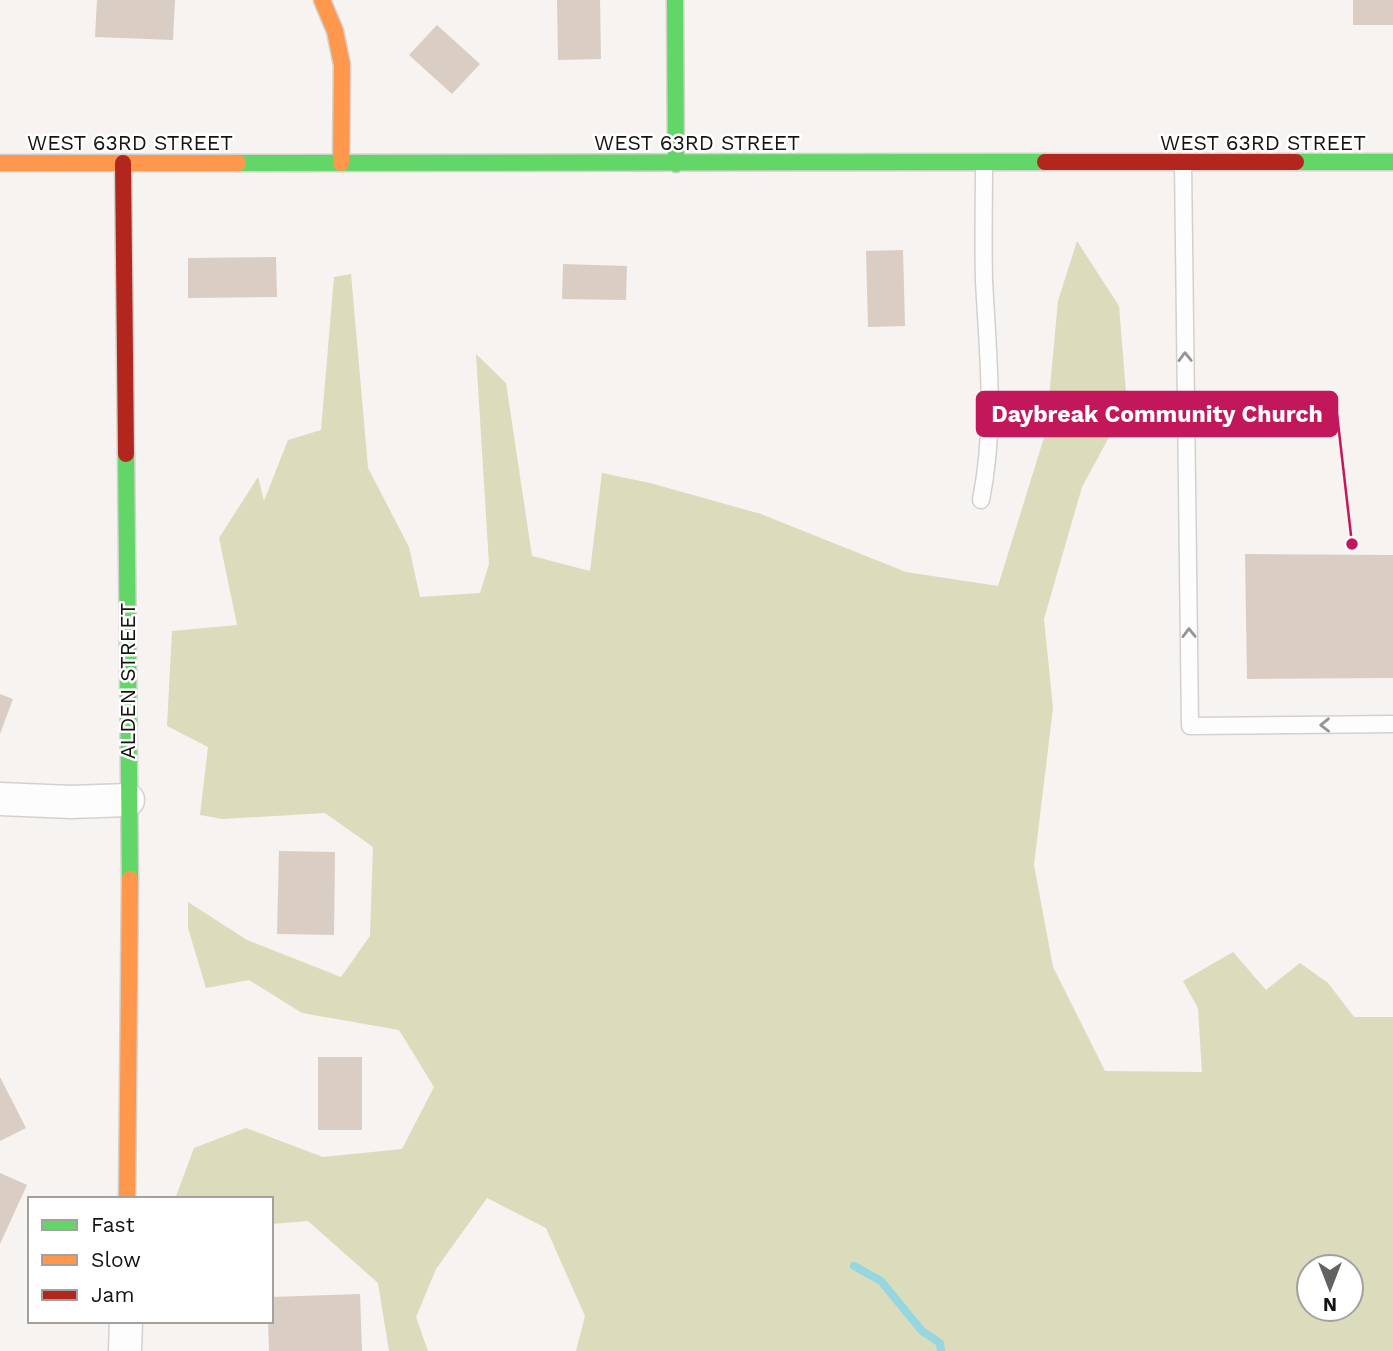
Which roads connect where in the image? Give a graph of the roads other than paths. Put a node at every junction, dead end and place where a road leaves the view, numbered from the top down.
1 (322, 0) edge
2 (675, 0) edge
3 (1393, 162) edge
4 (0, 163) edge
5 (123, 163) junction
6 (341, 163) junction
7 (984, 163) junction
8 (1183, 163) junction
9 (676, 164) junction
10 (981, 500) dead end
11 (1393, 724) edge
12 (0, 799) edge
13 (128, 800) junction
14 (127, 1197) edge
15 (126, 1323) edge
16 (125, 1351) edge

1 - 6 street
2 - 9 street
3 - 8 street, WEST 63RD STREET
4 - 5 street, WEST 63RD STREET
5 - 6 street, WEST 63RD STREET
5 - 13 street, ALDEN STREET
6 - 9 street, WEST 63RD STREET
7 - 8 street, WEST 63RD STREET
7 - 9 street, WEST 63RD STREET
7 - 10 lane
11 -> 8 lane
12 - 13 street
13 - 14 street, ALDEN STREET
15 - 16 street

